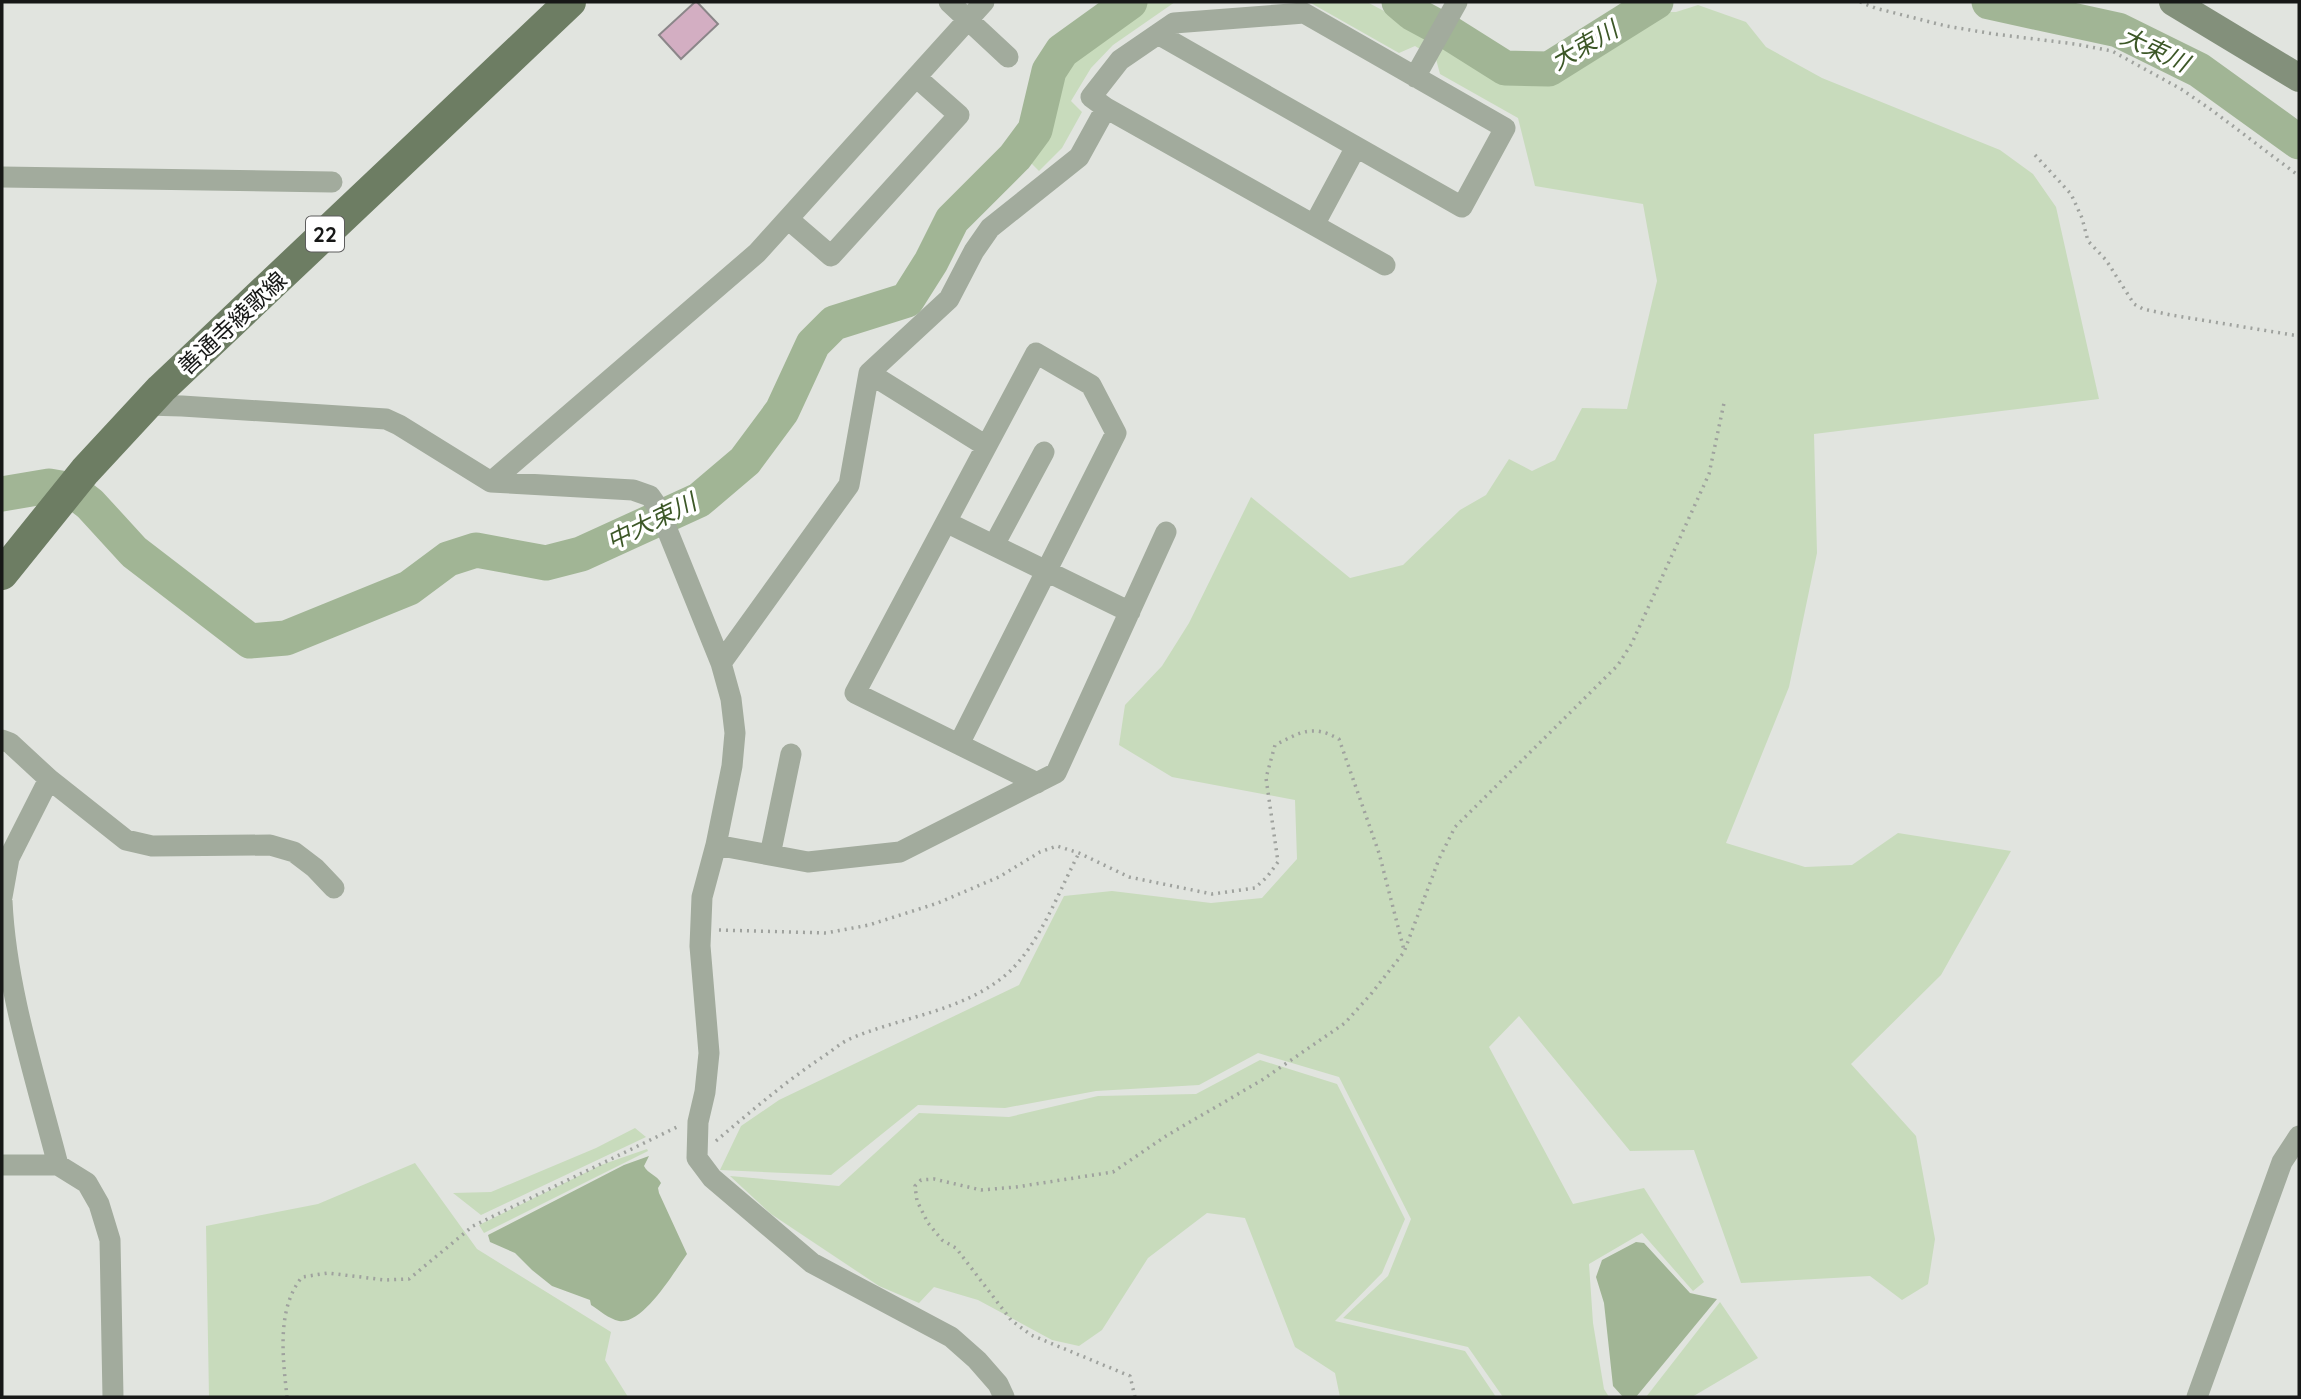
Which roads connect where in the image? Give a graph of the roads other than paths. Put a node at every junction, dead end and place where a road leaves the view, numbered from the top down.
1 (570, 2) edge
2 (949, 2) edge
3 (984, 2) edge
4 (2173, 2) edge
5 (1454, 7) edge
6 (968, 20) junction
7 (1158, 34) junction
8 (1008, 57) dead end
9 (916, 77) junction
10 (1415, 77) junction
11 (2299, 78) edge
12 (1106, 108) junction
13 (1356, 147) junction
14 (2, 177) edge
15 (332, 182) dead end
16 (788, 219) junction
17 (1314, 225) junction
18 (1385, 265) dead end
19 (869, 373) junction
20 (145, 405) junction
21 (986, 446) junction
22 (1044, 452) dead end
23 (491, 482) junction
24 (946, 522) junction
25 (1166, 532) dead end
26 (994, 545) junction
27 (1047, 572) junction
28 (2, 574) edge
29 (1130, 612) junction
30 (721, 663) junction
31 (2, 740) edge
32 (959, 744) junction
33 (791, 754) dead end
34 (49, 779) junction
35 (1037, 783) junction
36 (716, 845) junction
37 (770, 855) junction
38 (334, 888) dead end
39 (2, 899) edge
40 (2299, 1136) edge
41 (2, 1165) edge
42 (58, 1165) junction
43 (113, 1397) edge
44 (1004, 1397) edge
45 (2197, 1397) edge

1 - 20 main road, 善通寺綾歌線 / 22
2 - 6 street
3 - 6 street
4 - 11 street
5 - 10 street
6 - 8 street
6 - 9 street
7 - 10 street
7 - 12 street
7 - 13 street
9 - 16 street
9 - 16 street
10 - 13 street
12 - 17 street
12 - 19 street
13 - 17 street
14 - 15 street
16 - 23 street
17 - 18 street
19 - 21 street
19 - 30 street
20 - 23 street
20 - 28 main road, 善通寺綾歌線 / 22
21 - 24 street
21 - 27 street
22 - 26 street
23 - 30 street
24 - 26 street
24 - 32 street
25 - 29 street
26 - 27 street
27 - 29 street
27 - 32 street
29 - 35 street
30 - 36 street
31 - 34 street
32 - 35 street
33 - 37 street
34 - 38 street
34 - 39 street
35 - 37 street
36 - 37 street
36 - 44 street
39 - 42 street
40 - 45 street
41 - 42 street
42 - 43 street

